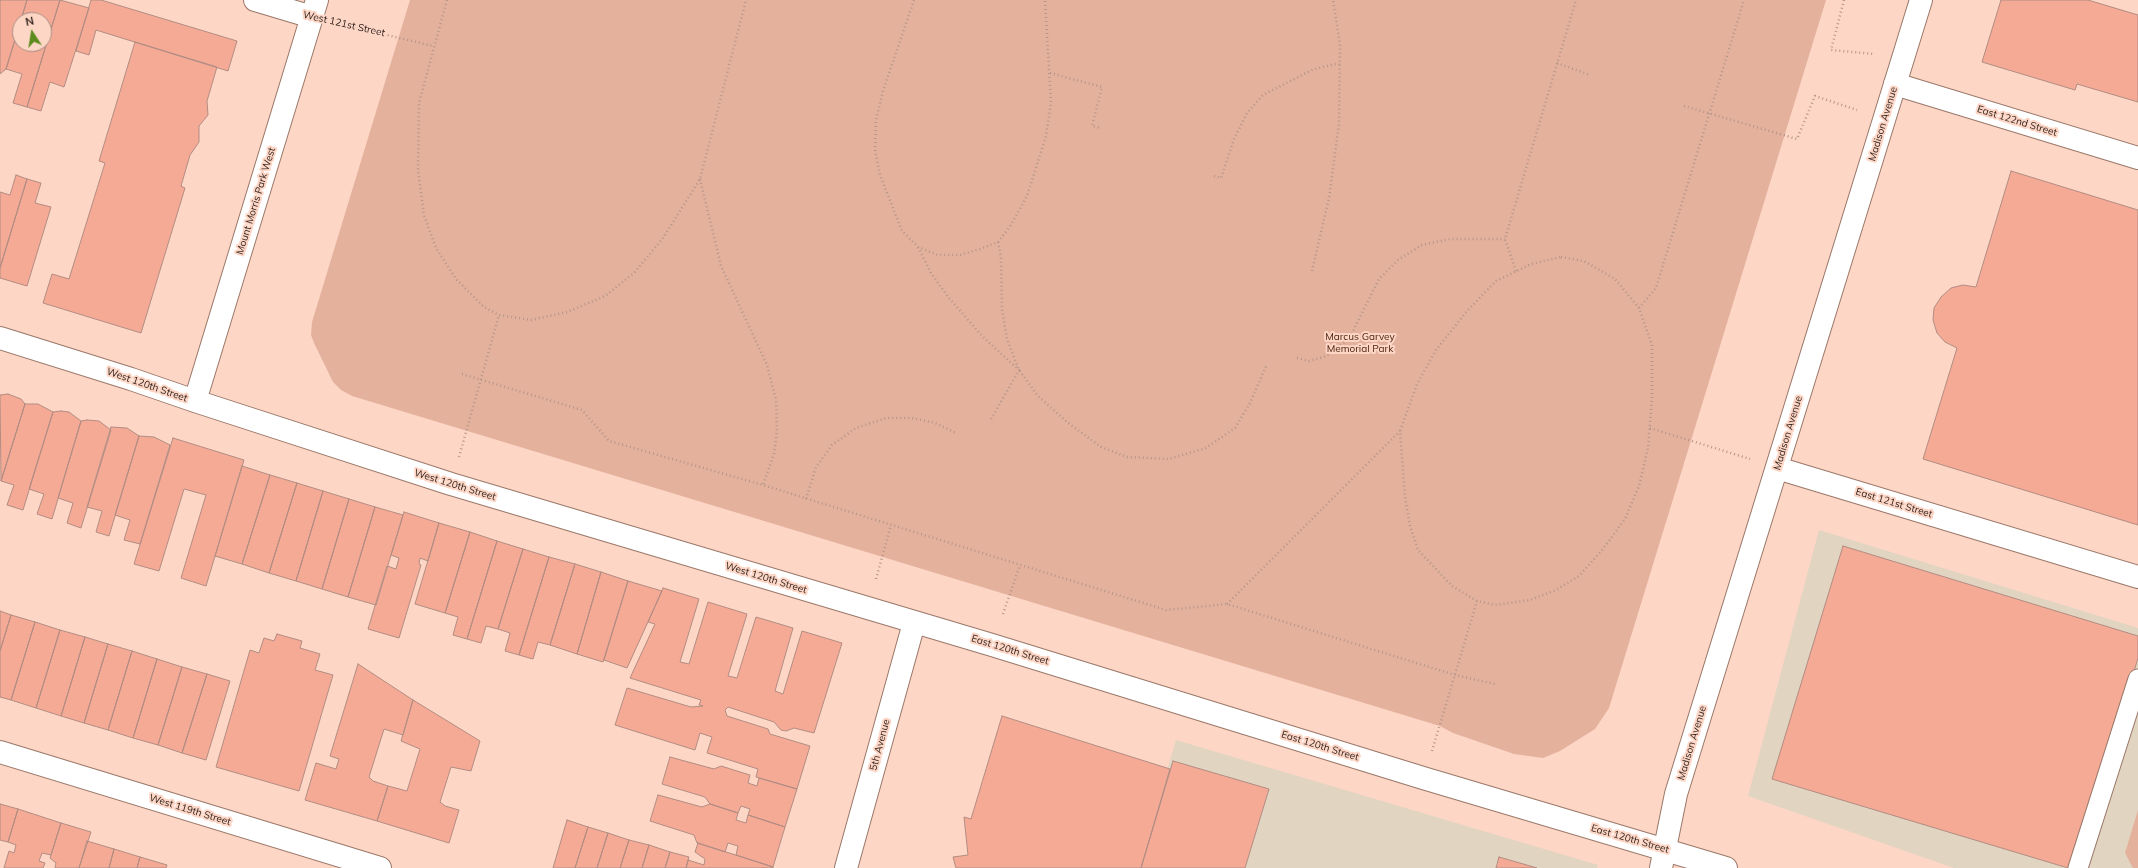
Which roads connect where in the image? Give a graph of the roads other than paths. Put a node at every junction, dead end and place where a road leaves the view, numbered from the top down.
1 (255, 0) edge
2 (1921, 0) edge
3 (315, 9) edge
4 (1895, 84) junction
5 (2138, 158) edge
6 (0, 338) edge
7 (195, 402) junction
8 (1777, 468) junction
9 (2138, 577) edge
10 (914, 623) junction
11 (2138, 679) edge
12 (0, 752) edge
13 (1663, 859) edge
14 (380, 868) edge
15 (846, 868) edge
16 (1726, 868) edge
17 (2078, 868) edge

1 - 3 street, West 121st Street
2 - 4 street, Madison Avenue
3 - 7 street, Mount Morris Park West
4 - 5 street, East 122nd Street
4 - 8 street, Madison Avenue
6 - 7 street, West 120th Street
7 - 10 street, West 120th Street
8 - 9 street, East 121st Street
8 - 13 street, Madison Avenue
10 - 13 street, East 120th Street
10 - 15 street, 5th Avenue
11 - 17 lane
12 - 14 street, West 119th Street
13 - 16 street, East 120th Street

